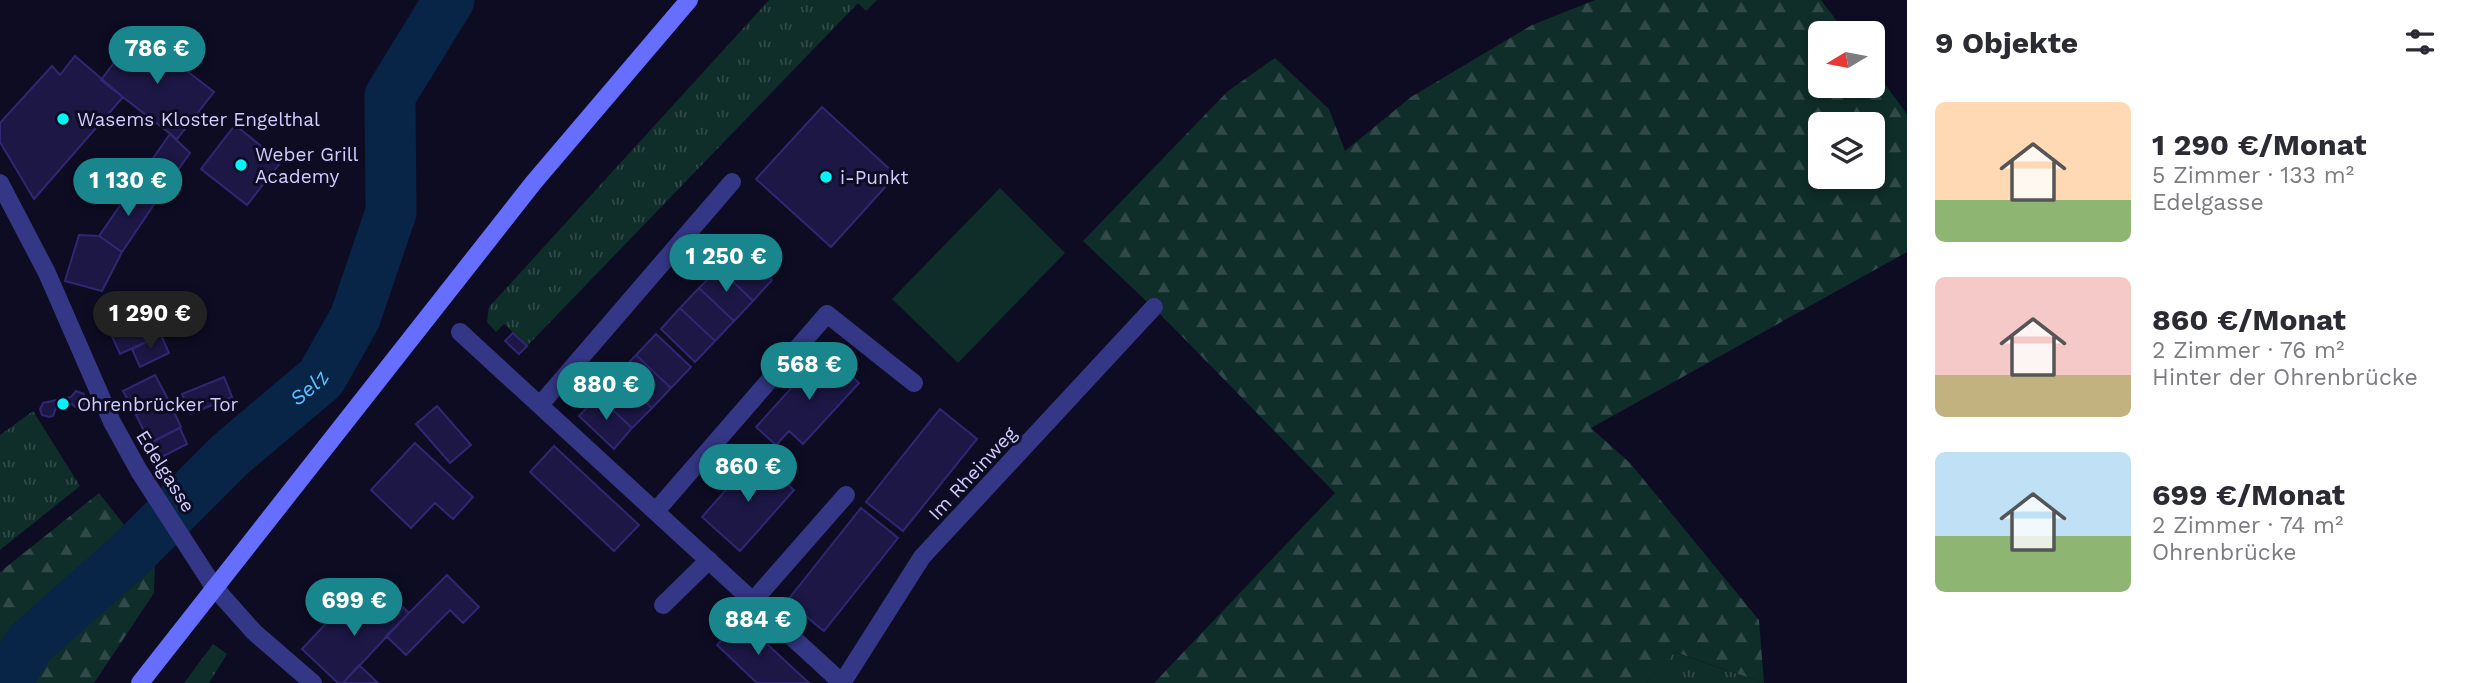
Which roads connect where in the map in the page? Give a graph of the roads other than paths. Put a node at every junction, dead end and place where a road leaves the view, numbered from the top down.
1 (689, 0) edge
2 (732, 182) dead end
3 (0, 183) edge
4 (1154, 307) dead end
5 (460, 332) dead end
6 (914, 383) dead end
7 (540, 405) junction
8 (846, 495) dead end
9 (656, 512) junction
10 (709, 560) junction
11 (214, 587) junction
12 (753, 601) junction
13 (663, 605) dead end
14 (140, 683) edge
15 (313, 683) edge
16 (842, 683) edge

1 - 11 main road
2 - 7 street
3 - 11 street, Edelgasse
4 - 16 street, Im Rheinweg
5 - 7 street
6 - 9 street
7 - 9 street
8 - 12 street
9 - 10 street
10 - 12 street
10 - 13 street
11 - 14 main road
11 - 15 street, Edelgasse
12 - 16 street

